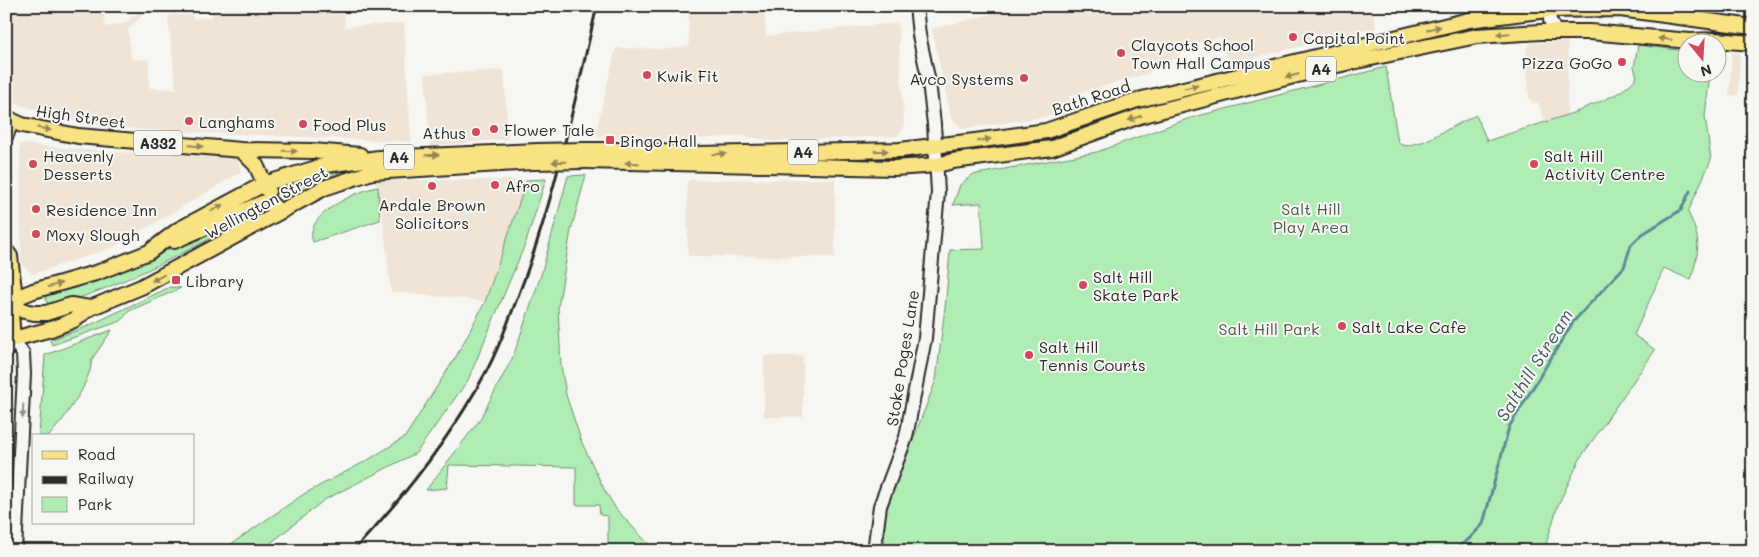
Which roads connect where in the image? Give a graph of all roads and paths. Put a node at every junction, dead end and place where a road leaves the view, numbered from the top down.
1 (916, 6) edge
2 (1548, 8) edge
3 (1618, 8) edge
4 (1702, 20) junction
5 (1753, 27) edge
6 (1555, 32) junction
7 (1709, 32) edge
8 (1676, 40) edge
9 (1726, 41) edge
10 (1753, 43) edge
11 (9, 119) edge
12 (6, 135) edge
13 (935, 147) junction
14 (241, 150) junction
15 (670, 153) joint
16 (585, 156) junction
17 (536, 157) junction
18 (379, 158) junction
19 (679, 164) joint
20 (936, 165) junction
21 (264, 184) junction
22 (279, 211) junction
23 (6, 251) edge
24 (149, 252) junction
25 (7, 300) edge
26 (90, 308) junction
27 (9, 338) edge
28 (6, 352) edge
29 (15, 551) edge
30 (874, 551) edge

1 - 13 street, Stoke Poges Lane
2 - 3 main road, Bath Road / A4
2 - 6 street
13 -> 2 main road, Bath Road / A4
3 - 4 main road, Bath Road / A4
4 - 5 main road, Bath Road / A4
4 - 7 main road
8 -> 6 main road, Bath Road / A4
6 -> 20 main road, Bath Road / A4
9 - 10 main road, Bath Road / A4
11 - 12 main road
11 -> 14 main road, High Street / A332
15 -> 13 main road, Bath Road / A4
13 - 20 street, Stoke Poges Lane
14 -> 18 main road, High Street
14 - 21 main road
15 - 16 main road, Wellington Street / A4
16 - 17 main road, Wellington Street / A4, bridge
19 -> 16 main road, Wellington Street / A4
18 -> 17 main road, Wellington Street / A4
17 - 22 main road, Wellington Street / A4
18 - 21 main road, Wellington Street / A4
19 - 20 main road, Bath Road / A4
20 - 30 street, Stoke Poges Lane
21 - 22 main road
24 -> 21 main road, Wellington Street / A4
22 - 24 main road
22 -> 26 main road, Wellington Street / A4
23 - 25 main road
25 -> 24 main road, Wellington Street / A4
25 - 26 main road
25 - 27 main road
26 - 27 main road, Wellington Street / A4
27 - 28 street
27 -> 29 street

